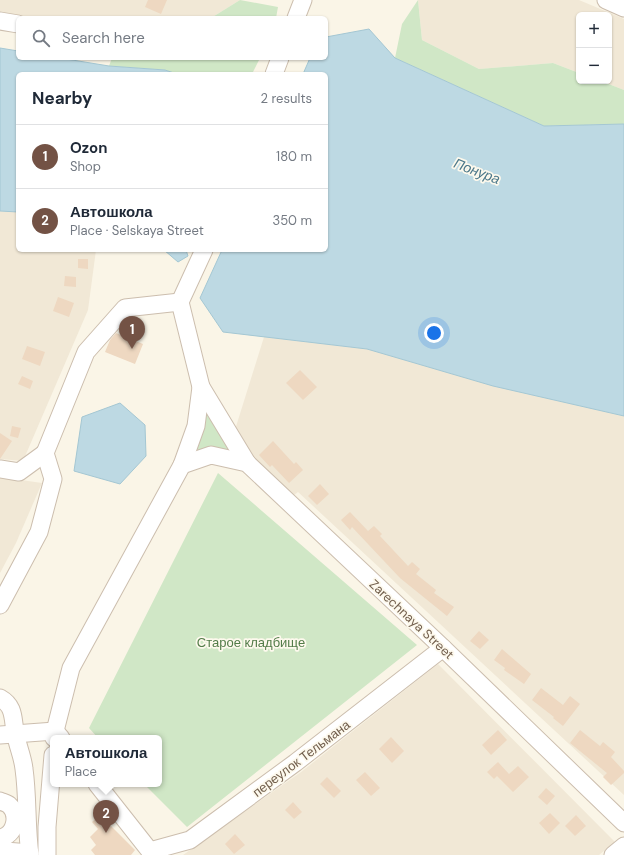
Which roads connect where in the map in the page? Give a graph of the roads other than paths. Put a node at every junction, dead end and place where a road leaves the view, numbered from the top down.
1 (303, 0) edge
2 (297, 16) edge
3 (0, 21) edge
4 (16, 24) edge
5 (279, 60) edge
6 (275, 72) edge
7 (203, 252) edge
8 (180, 302) junction
9 (201, 387) junction
10 (45, 453) junction
11 (246, 463) junction
12 (182, 465) junction
13 (0, 469) edge
14 (0, 605) edge
15 (443, 648) junction
16 (0, 698) edge
17 (8, 735) edge
18 (57, 735) edge
19 (50, 736) edge
20 (50, 787) edge
21 (99, 787) edge
22 (1, 794) edge
23 (18, 813) junction
24 (624, 823) edge
25 (624, 846) edge
26 (3, 848) edge
27 (152, 853) edge
28 (30, 854) edge
29 (47, 855) edge
30 (613, 855) edge

1 - 2 street
3 - 4 street
5 - 6 street
7 - 8 street
8 - 9 street
8 - 10 street
9 - 11 street
9 - 12 street
10 - 13 street
10 - 14 street
11 - 12 street
11 - 15 street, Zarechnaya Street
12 - 18 street
15 - 24 street, Zarechnaya Street
15 - 27 street, переулок Тельмана
16 - 17 street
17 - 19 street
17 - 23 street
20 - 29 street
21 - 27 street
22 - 23 street
23 - 26 street
23 - 28 street
25 - 30 street
26 - 28 street

